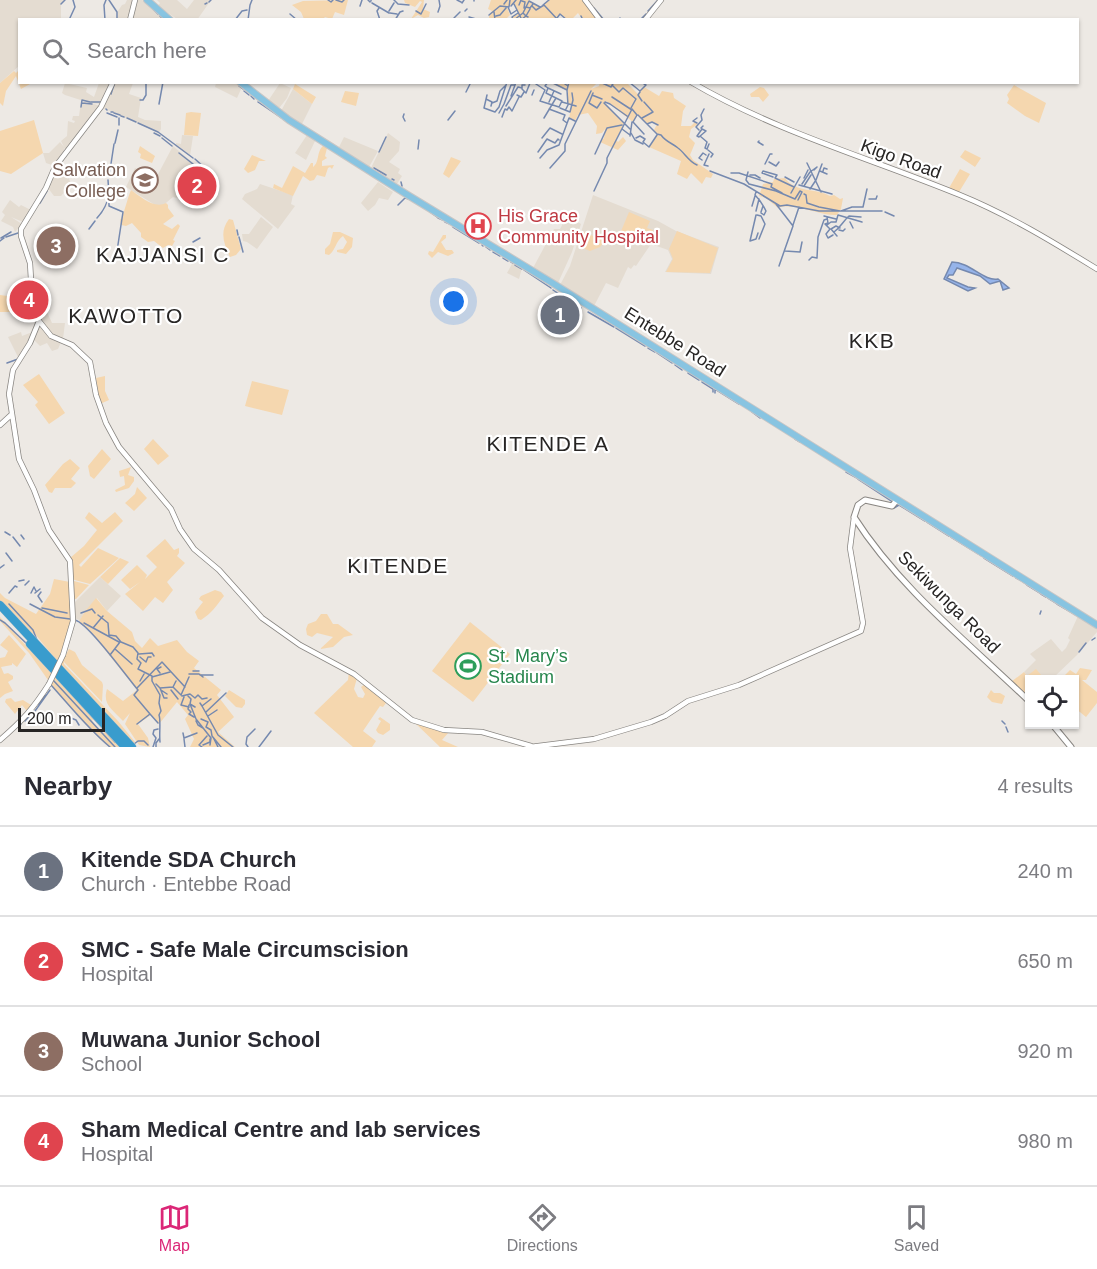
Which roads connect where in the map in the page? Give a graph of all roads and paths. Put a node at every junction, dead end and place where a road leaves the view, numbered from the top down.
1 (135, 0) edge
2 (147, 0) edge
3 (585, 0) edge
4 (661, 0) edge
5 (130, 18) edge
6 (168, 18) edge
7 (598, 18) edge
8 (647, 18) edge
9 (112, 84) edge
10 (243, 84) edge
11 (695, 84) edge
12 (1097, 269) edge
13 (39, 321) junction
14 (11, 415) junction
15 (0, 425) edge
16 (897, 500) junction
17 (854, 517) junction
18 (0, 604) edge
19 (0, 612) edge
20 (1097, 625) edge
21 (1025, 698) edge
22 (1056, 729) edge
23 (0, 740) edge
24 (125, 747) edge
25 (132, 747) edge
26 (531, 747) edge
27 (1071, 747) edge

1 - 5 street
2 - 6 main road
3 - 7 street
4 - 8 street
9 - 13 street
10 - 16 main road, Entebbe Road
11 - 12 street, Kigo Road
13 - 14 street
13 - 26 street
14 - 15 street
14 - 23 street, bridge
16 - 17 main road
16 - 20 main road, Entebbe Road
17 - 21 main road, Sekiwunga Road
17 - 26 street
18 - 25 highway
19 - 24 highway
22 - 27 main road

